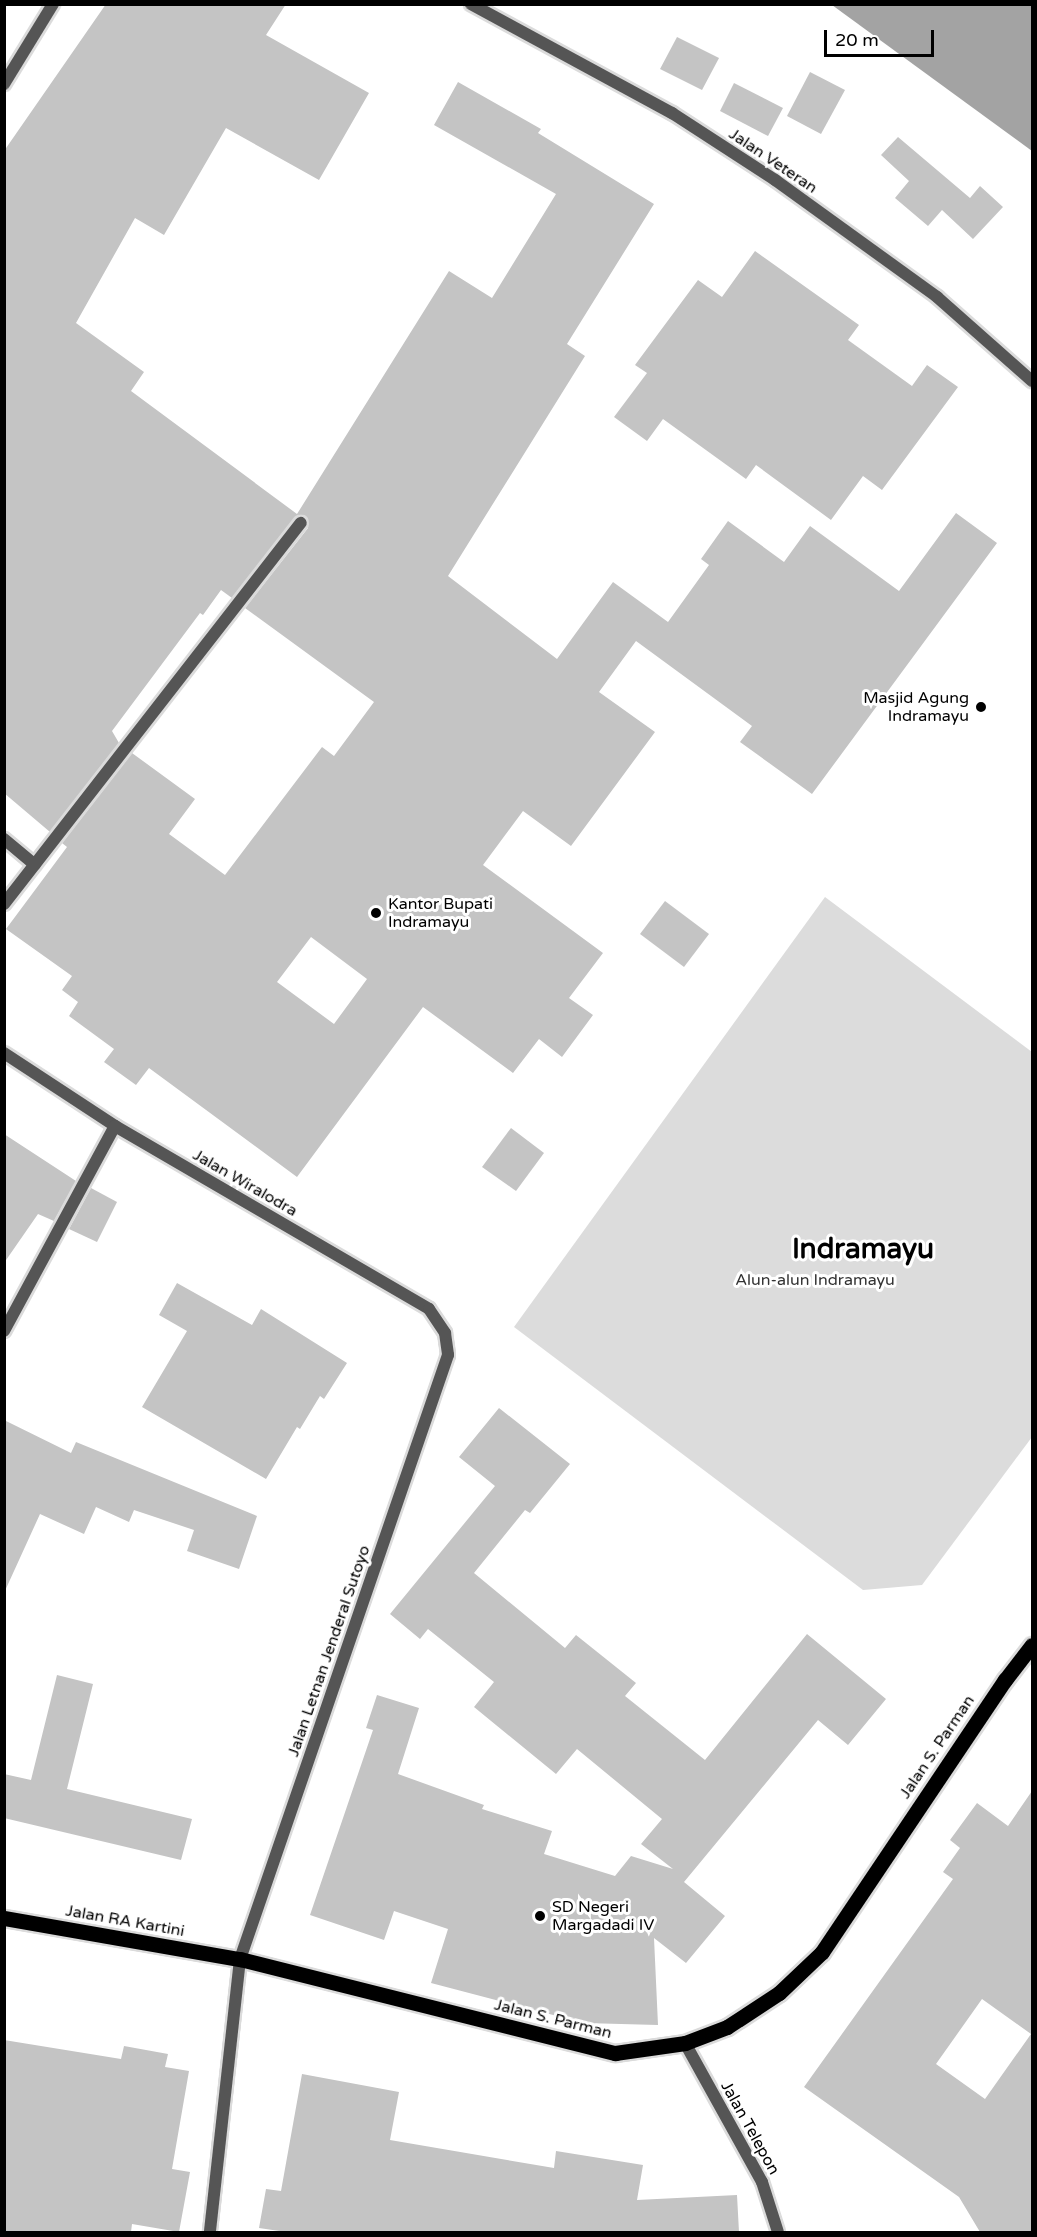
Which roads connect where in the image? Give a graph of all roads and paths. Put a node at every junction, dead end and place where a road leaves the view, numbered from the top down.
1 (53, 4) edge
2 (471, 4) edge
3 (4, 84) edge
4 (1032, 381) edge
5 (301, 524) dead end
6 (4, 839) edge
7 (35, 866) junction
8 (4, 904) edge
9 (4, 1053) edge
10 (115, 1126) junction
11 (4, 1331) edge
12 (448, 1355) joint
13 (1032, 1645) edge
14 (4, 1918) edge
15 (240, 1959) junction
16 (685, 2043) junction
17 (210, 2232) edge
18 (778, 2232) edge

1 - 3 street
2 - 4 street, Jalan Veteran
5 - 7 street
6 - 7 street
7 - 8 street
9 - 10 street, Jalan Wiralodra
10 - 11 street
10 - 12 street, Jalan Wiralodra
12 - 15 street, Jalan Letnan Jenderal Sutoyo
13 - 16 main road, Jalan S. Parman
14 - 15 main road, Jalan RA Kartini
15 - 16 main road, Jalan S. Parman
15 - 17 street, Jalan Letnan Jenderal Sutoyo
16 - 18 street, Jalan Telepon

